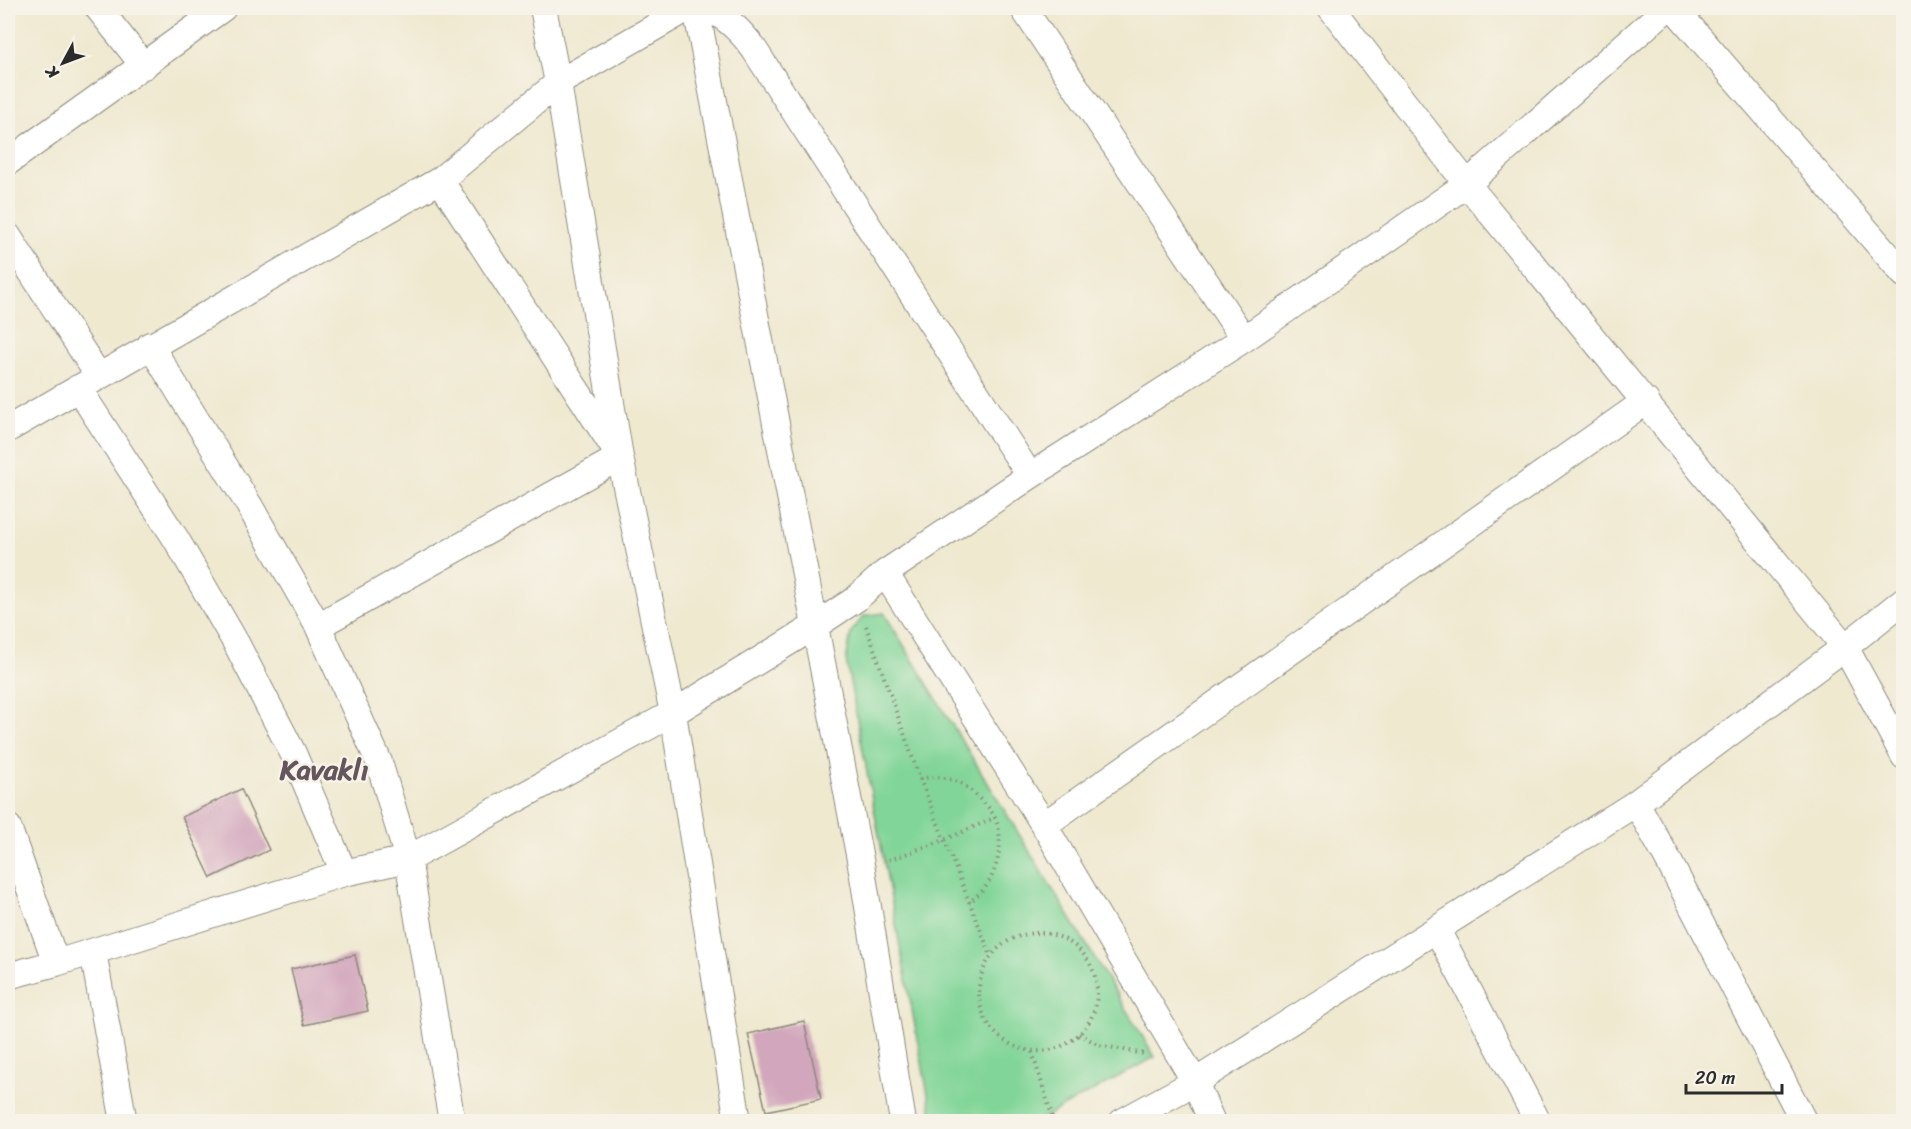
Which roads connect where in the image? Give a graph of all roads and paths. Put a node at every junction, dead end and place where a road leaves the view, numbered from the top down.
1 (98, 8) edge
2 (223, 8) edge
3 (543, 8) edge
4 (688, 8) edge
5 (696, 8) edge
6 (707, 8) edge
7 (1023, 8) edge
8 (1331, 8) edge
9 (1667, 8) edge
10 (1674, 8) edge
11 (144, 66) junction
12 (558, 82) junction
13 (8, 162) edge
14 (440, 180) junction
15 (1467, 184) junction
16 (8, 236) edge
17 (1904, 274) edge
18 (1244, 339) junction
19 (150, 345) junction
20 (88, 381) junction
21 (1646, 401) junction
22 (8, 429) edge
23 (620, 457) junction
24 (1030, 476) junction
25 (885, 573) junction
26 (856, 599) junction
27 (1904, 600) edge
28 (318, 626) junction
29 (815, 626) junction
30 (1845, 647) junction
31 (673, 713) junction
32 (1904, 756) edge
33 (920, 778) junction
34 (1636, 803) junction
35 (994, 818) junction
36 (1044, 825) junction
37 (8, 826) edge
38 (944, 840) junction
39 (408, 859) junction
40 (862, 870) junction
41 (344, 873) junction
42 (969, 903) junction
43 (1437, 930) junction
44 (93, 952) junction
45 (991, 956) junction
46 (56, 963) junction
47 (8, 976) edge
48 (1079, 1034) junction
49 (1032, 1052) junction
50 (1178, 1054) junction
51 (1195, 1082) junction
52 (124, 1122) edge
53 (452, 1122) edge
54 (738, 1122) edge
55 (903, 1122) edge
56 (1054, 1122) edge
57 (1122, 1122) edge
58 (1212, 1122) edge
59 (1538, 1122) edge
60 (1804, 1122) edge

1 - 11 street
2 - 11 street
3 - 12 street
4 - 12 street
5 - 29 street
6 - 24 street
7 - 18 street
8 - 15 street
9 - 15 street
10 - 17 street
11 - 13 street
12 - 14 street
12 - 23 street
14 - 19 street
14 - 23 street
15 - 18 street
15 - 21 street
16 - 20 street
18 - 24 street
19 - 20 street
19 - 28 street
20 - 22 street
20 - 41 street
21 - 30 street
21 - 36 street
23 - 28 street
23 - 31 street
24 - 25 street
25 - 26 street
25 - 36 street
26 - 29 street
26 - 33 path
27 - 30 street
28 - 39 street
29 - 31 street
29 - 40 street
30 - 32 street
30 - 34 street
31 - 39 street
31 - 54 street
33 - 35 path
33 - 38 path
34 - 43 street
34 - 60 street
35 - 38 path
35 - 42 path
36 - 50 street
37 - 46 street
38 - 40 path
38 - 42 path
39 - 41 street
39 - 53 street
40 - 55 street
41 - 44 street
42 - 45 path
43 - 51 street
43 - 59 street
44 - 46 street
44 - 52 street
45 - 48 path
45 - 49 path
46 - 47 street
48 - 49 path
48 - 50 path
49 - 56 path
50 - 51 street
51 - 57 street
51 - 58 street

